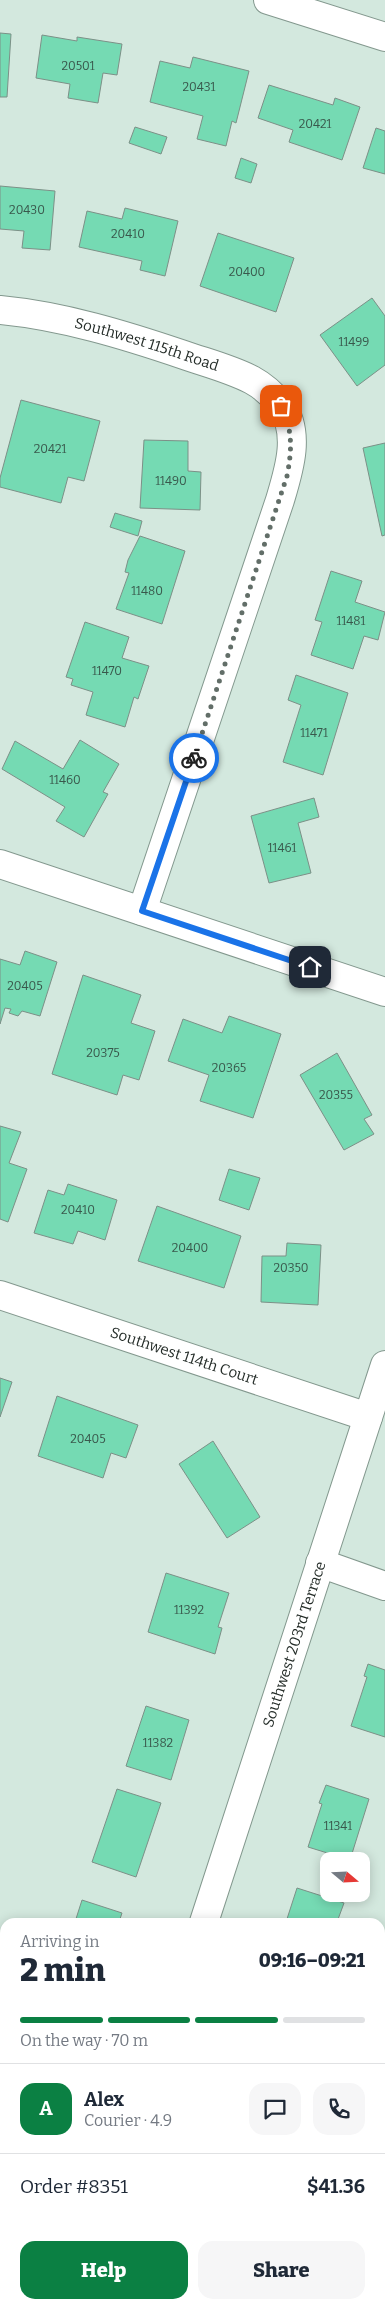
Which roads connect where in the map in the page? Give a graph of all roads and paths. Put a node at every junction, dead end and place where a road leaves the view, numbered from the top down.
1 (268, 0) edge
2 (385, 37) edge
3 (0, 310) edge
4 (0, 864) edge
5 (142, 911) junction
6 (385, 992) edge
7 (0, 1295) edge
8 (385, 1365) edge
9 (368, 1417) junction
10 (320, 1564) junction
11 (385, 1586) edge
12 (205, 1918) edge

1 - 2 street
3 - 5 street, Southwest 115th Road
4 - 5 street
5 - 6 street
7 - 9 street, Southwest 114th Court
8 - 9 street, Southwest 203rd Terrace
9 - 10 street, Southwest 203rd Terrace
10 - 11 street
10 - 12 street, Southwest 203rd Terrace

